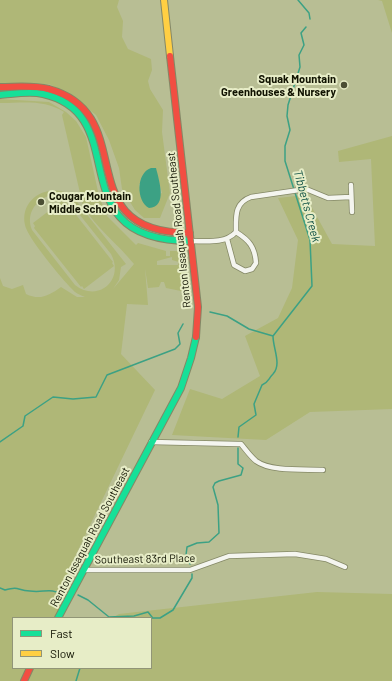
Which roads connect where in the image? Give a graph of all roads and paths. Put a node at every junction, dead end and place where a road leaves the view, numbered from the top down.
1 (164, 0) edge
2 (0, 87) edge
3 (0, 95) edge
4 (351, 185) dead end
5 (352, 197) junction
6 (352, 212) dead end
7 (236, 232) junction
8 (190, 233) junction
9 (227, 239) junction
10 (191, 241) junction
11 (151, 442) junction
12 (323, 470) dead end
13 (345, 567) dead end
14 (84, 570) junction
15 (59, 617) edge
16 (30, 669) edge
17 (24, 681) edge

1 - 8 main road, Renton Issaquah Road Southeast
2 - 8 main road
3 - 10 main road
4 - 5 street
5 - 6 street
5 - 7 street
7 - 9 street
7 - 9 street
8 - 10 main road, Renton Issaquah Road Southeast
9 - 10 street
10 - 11 main road, Renton Issaquah Road Southeast
11 - 12 street
11 - 14 main road, Renton Issaquah Road Southeast
13 - 14 street, Southeast 83rd Place
14 - 15 main road, Renton Issaquah Road Southeast
16 - 17 main road

